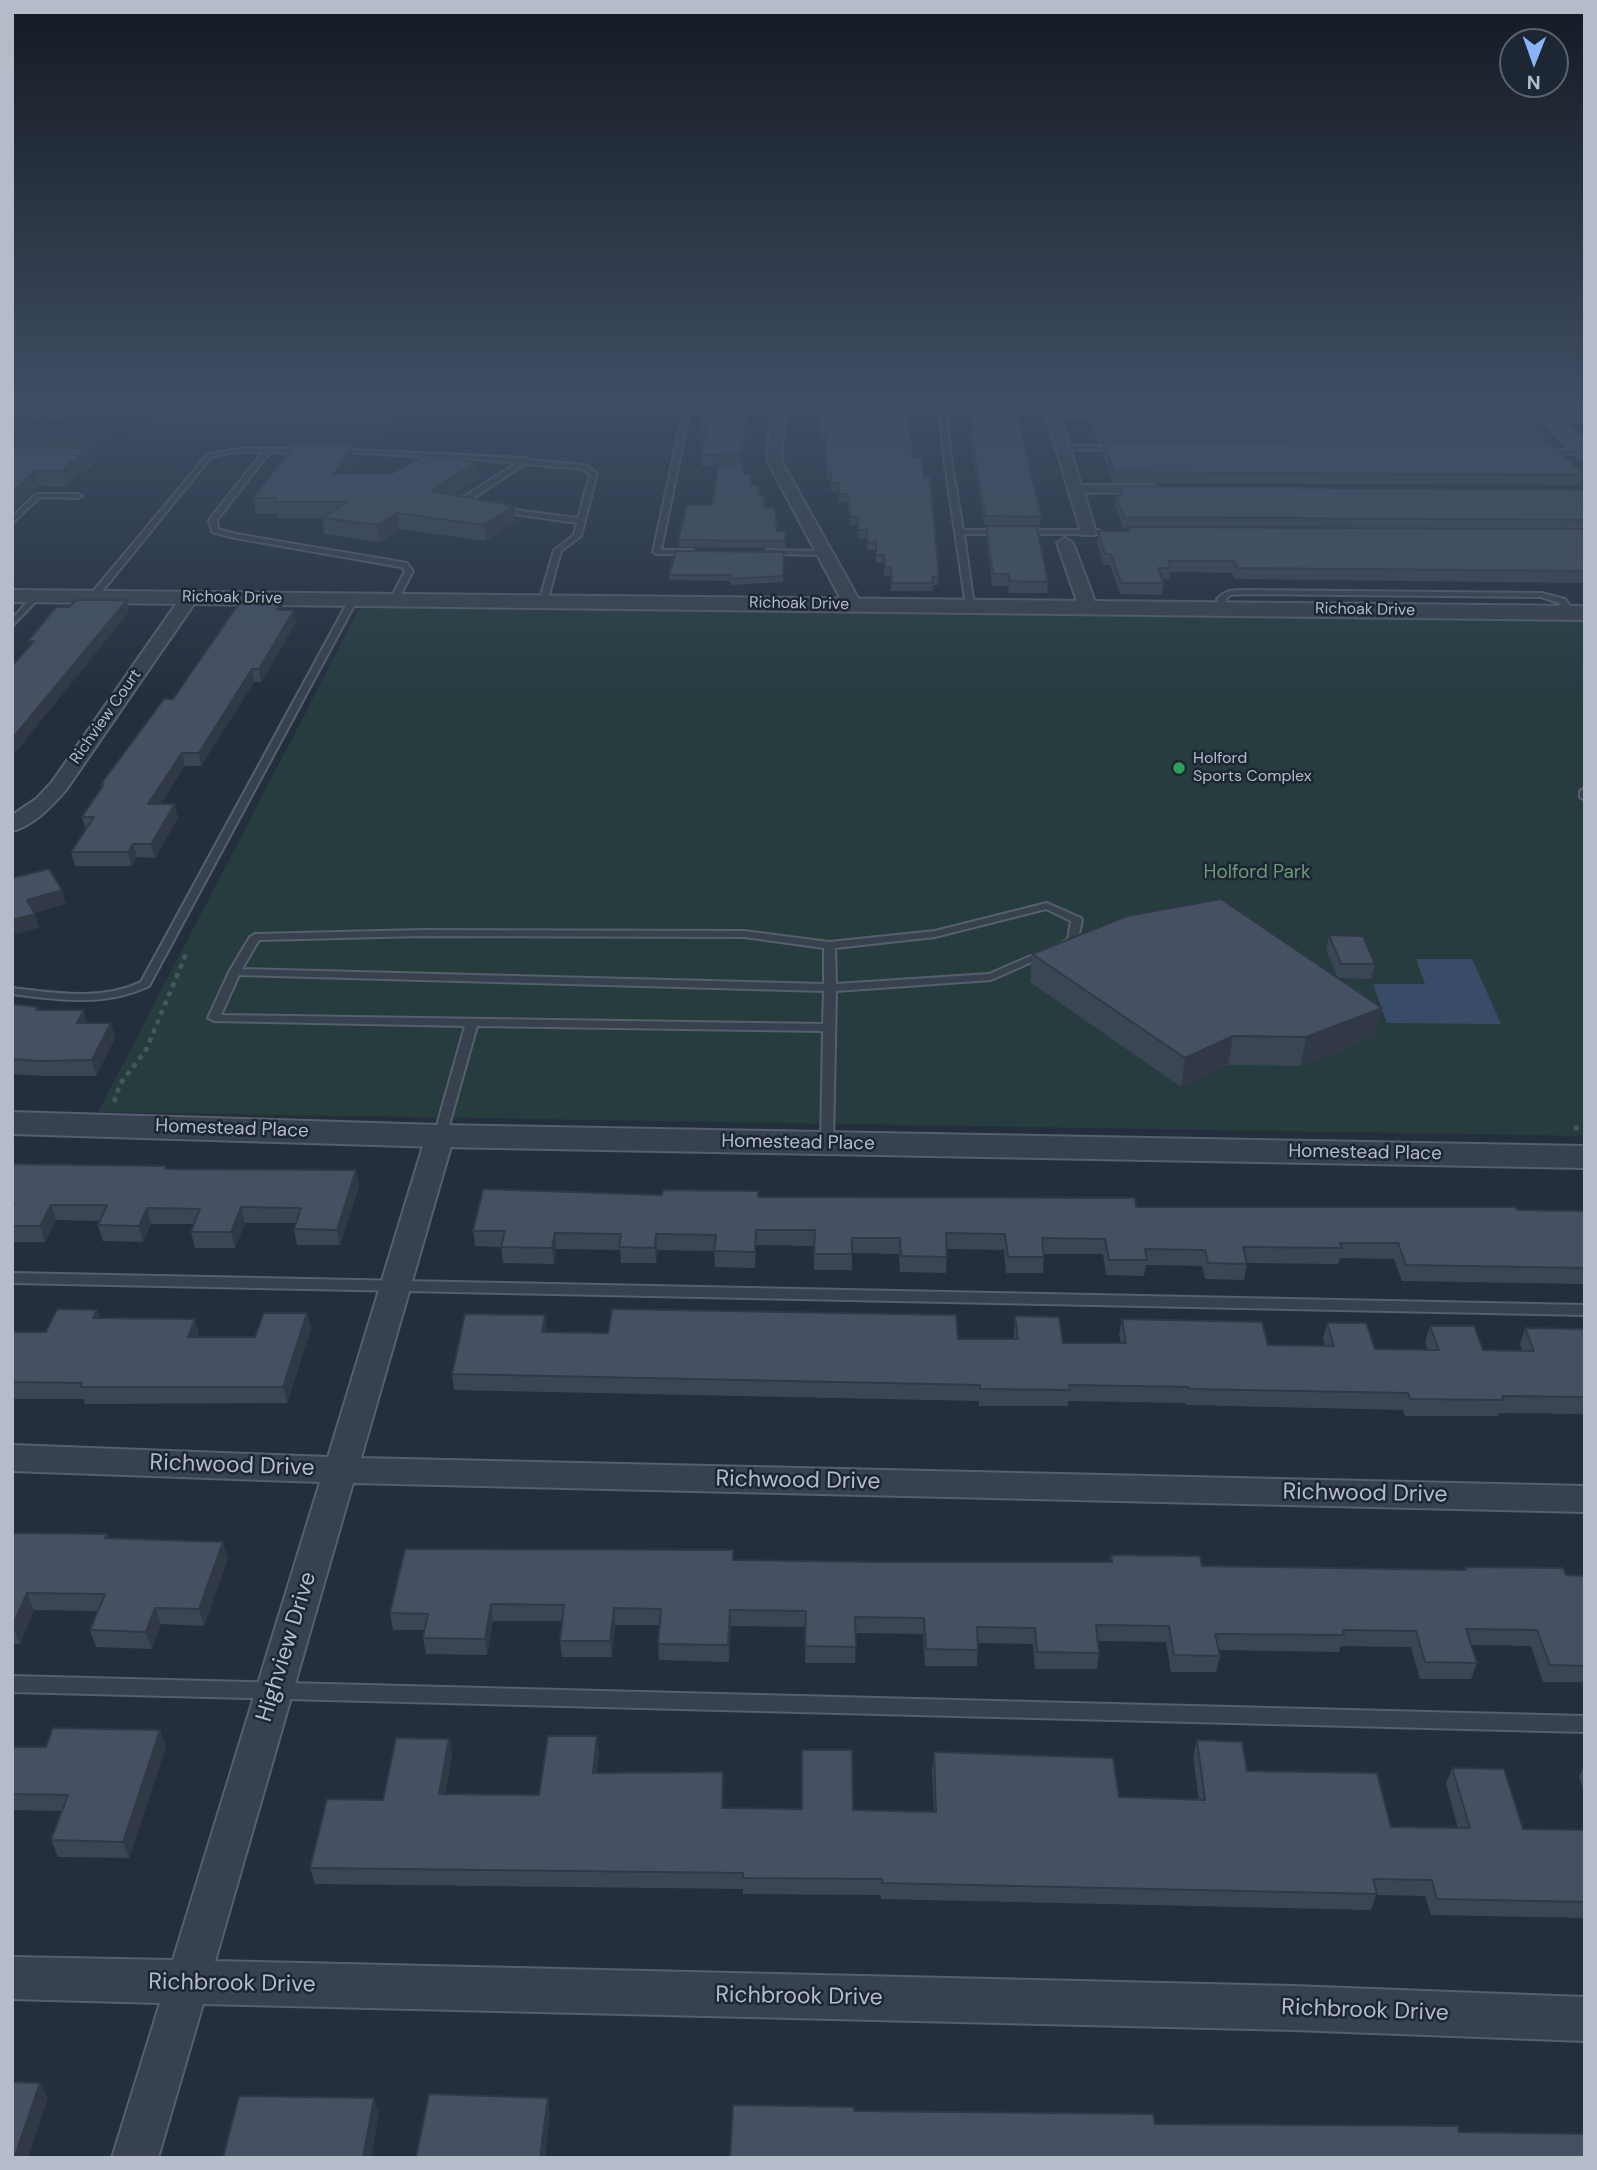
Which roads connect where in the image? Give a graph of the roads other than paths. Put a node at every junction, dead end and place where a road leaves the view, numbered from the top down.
1 (33, 500) edge
2 (173, 500) edge
3 (228, 500) edge
4 (464, 500) edge
5 (587, 500) edge
6 (668, 500) edge
7 (796, 500) edge
8 (956, 500) edge
9 (1077, 500) edge
10 (477, 508) edge
11 (488, 509) edge
12 (12, 521) edge
13 (581, 521) junction
14 (961, 532) junction
15 (1088, 532) junction
16 (1112, 533) edge
17 (1065, 543) dead end
18 (696, 552) edge
19 (760, 552) edge
20 (825, 553) junction
21 (12, 596) edge
22 (37, 596) junction
23 (93, 597) junction
24 (190, 598) junction
25 (354, 600) junction
26 (394, 600) junction
27 (543, 602) junction
28 (853, 605) junction
29 (970, 606) junction
30 (1088, 607) junction
31 (1578, 613) edge
32 (12, 624) edge
33 (12, 825) edge
34 (829, 945) junction
35 (235, 972) junction
36 (830, 988) junction
37 (12, 991) edge
38 (472, 1021) junction
39 (830, 1028) junction
40 (12, 1123) edge
41 (440, 1136) junction
42 (827, 1144) junction
43 (1585, 1157) edge
44 (12, 1279) edge
45 (395, 1287) junction
46 (1585, 1310) edge
47 (12, 1458) edge
48 (340, 1470) junction
49 (1585, 1499) edge
50 (12, 1684) edge
51 (274, 1691) junction
52 (1585, 1724) edge
53 (12, 1978) edge
54 (187, 1983) junction
55 (1585, 2019) edge
56 (135, 2158) edge

1 - 12 lane
2 - 23 lane
3 - 26 lane
4 - 10 lane
5 - 13 lane
6 - 18 lane
7 - 20 street
8 - 14 lane
9 - 15 street
11 - 13 lane
13 - 27 lane
14 - 15 lane
14 - 29 lane
15 - 16 lane
17 - 30 street
19 - 20 lane
20 - 28 street
21 - 22 street, Richoak Drive
22 - 23 street, Richoak Drive
22 - 32 lane
23 - 24 street, Richoak Drive
24 - 25 street, Richoak Drive
24 - 33 street, Richview Court
25 - 26 street, Richoak Drive
25 - 37 lane
26 - 27 street, Richoak Drive
27 - 28 street, Richoak Drive
28 - 29 street, Richoak Drive
29 - 30 street, Richoak Drive
30 - 31 street, Richoak Drive
34 - 35 lane
34 - 36 lane
34 - 36 lane
35 - 36 lane
35 - 38 lane
36 - 39 lane
38 - 39 lane
38 - 41 lane
39 - 42 lane
40 - 41 street, Homestead Place
41 - 42 street, Homestead Place
41 - 45 street, Highview Drive
42 - 43 street, Homestead Place
44 - 45 lane
45 - 46 lane
45 - 48 street, Highview Drive
47 - 48 street, Richwood Drive
48 - 49 street, Richwood Drive
48 - 51 street, Highview Drive
50 - 51 lane
51 - 52 lane
51 - 54 street, Highview Drive
53 - 54 street, Richbrook Drive
54 - 55 street, Richbrook Drive
54 - 56 street, Highview Drive

